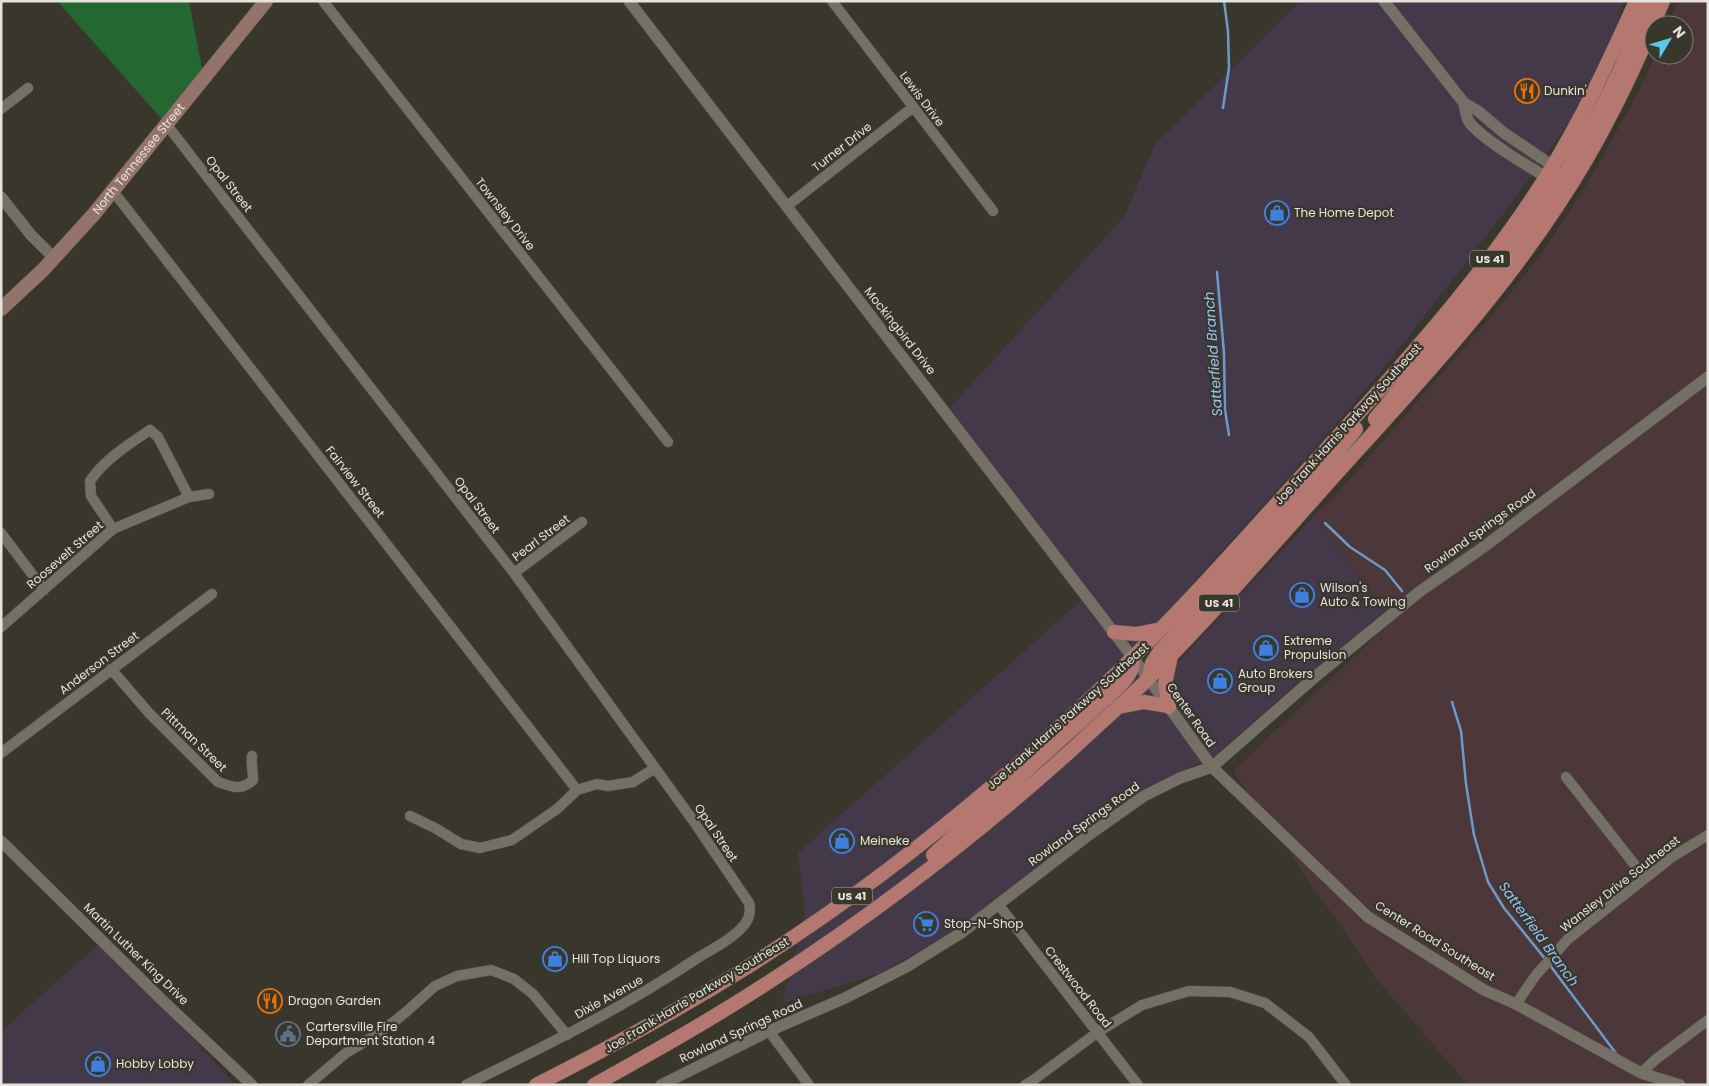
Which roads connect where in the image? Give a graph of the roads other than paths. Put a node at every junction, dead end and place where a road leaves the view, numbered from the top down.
1 (266, 1) edge
2 (323, 1) edge
3 (629, 1) edge
4 (832, 1) edge
5 (1384, 1) edge
6 (1636, 1) edge
7 (1648, 1) edge
8 (1663, 1) edge
9 (28, 88) dead end
10 (912, 108) junction
11 (1, 109) edge
12 (167, 125) junction
13 (1558, 179) junction
14 (113, 191) junction
15 (1, 197) edge
16 (786, 206) junction
17 (993, 211) dead end
18 (54, 258) junction
19 (1, 309) edge
20 (1708, 378) edge
21 (1376, 393) junction
22 (668, 442) dead end
23 (209, 494) dead end
24 (189, 497) junction
25 (582, 522) dead end
26 (113, 529) junction
27 (1, 533) edge
28 (514, 573) junction
29 (44, 590) junction
30 (212, 594) dead end
31 (1, 627) edge
32 (1162, 628) junction
33 (1114, 632) junction
34 (1171, 654) junction
35 (1133, 658) junction
36 (112, 669) junction
37 (1148, 678) junction
38 (1168, 706) junction
39 (1116, 708) junction
40 (1, 753) edge
41 (252, 756) dead end
42 (1212, 767) junction
43 (655, 768) junction
44 (1566, 777) dead end
45 (577, 790) junction
46 (410, 816) dead end
47 (1708, 835) edge
48 (1, 841) edge
49 (1645, 878) junction
50 (916, 879) junction
51 (998, 904) junction
52 (750, 912) joint
53 (1516, 1004) junction
54 (1708, 1020) edge
55 (769, 1031) junction
56 (1098, 1032) junction
57 (567, 1035) junction
58 (1641, 1073) junction
59 (252, 1085) edge
60 (308, 1085) edge
61 (466, 1085) edge
62 (536, 1085) edge
63 (594, 1085) edge
64 (661, 1085) edge
65 (809, 1085) edge
66 (1025, 1085) edge
67 (1138, 1085) edge
68 (1346, 1085) edge
69 (1680, 1085) edge

1 - 12 main road, North Tennessee Street
2 - 22 street, Townsley Drive
3 - 16 street, Mockingbird Drive
4 - 10 street, Lewis Drive
5 - 13 street
6 - 13 main road, Joe Frank Harris Parkway Southeast / US 41
7 - 13 main road
8 - 13 main road, Joe Frank Harris Parkway Southeast / US 41
9 - 11 street
10 - 16 street, Turner Drive
10 - 17 street, Lewis Drive
12 - 14 main road, North Tennessee Street
12 - 28 street, Opal Street
13 - 21 main road, Joe Frank Harris Parkway Southeast / US 41
13 - 34 main road, Joe Frank Harris Parkway Southeast / US 41
14 - 18 main road, North Tennessee Street
14 - 45 street, Fairview Street
15 - 18 street
16 - 33 street, Mockingbird Drive
18 - 19 main road, North Tennessee Street
20 - 42 street, Rowland Springs Road
21 - 32 main road, Joe Frank Harris Parkway Southeast / US 41
21 - 37 main road
23 - 24 street, Roosevelt Street
24 - 26 street, Roosevelt Street
24 - 26 street
25 - 28 street, Pearl Street
26 - 29 street, Roosevelt Street
27 - 29 street
28 - 43 street, Opal Street
29 - 31 street, Roosevelt Street
30 - 36 street, Anderson Street
32 - 33 main road
32 - 35 main road, Joe Frank Harris Parkway Southeast / US 41
33 - 35 street, Mockingbird Drive
34 - 37 main road, Joe Frank Harris Parkway Southeast / US 41
34 - 38 main road
35 - 37 street, Mockingbird Drive
35 - 50 main road
35 - 62 main road, Joe Frank Harris Parkway Southeast / US 41
36 - 40 street, Anderson Street
36 - 41 street, Pittman Street
37 - 38 street, Center Road
37 - 39 main road, Joe Frank Harris Parkway Southeast / US 41
38 - 39 main road
38 - 42 street, Center Road
39 - 50 main road, Joe Frank Harris Parkway Southeast / US 41
42 - 51 street, Rowland Springs Road
42 - 53 street, Center Road Southeast
43 - 45 street
43 - 52 street, Opal Street
44 - 49 street
45 - 46 street
47 - 49 street, Wansley Drive Southeast
48 - 59 street, Martin Luther King Drive
49 - 53 street, Wansley Drive Southeast
50 - 63 main road, Joe Frank Harris Parkway Southeast / US 41
51 - 55 street, Rowland Springs Road
51 - 56 street, Crestwood Road
52 - 57 street, Dixie Avenue
53 - 58 street, Center Road Southeast
54 - 58 street
55 - 64 street, Rowland Springs Road
55 - 65 street
56 - 66 street
56 - 67 street, Crestwood Road
56 - 68 street
57 - 60 street
57 - 61 street, Dixie Avenue
58 - 69 street, Center Road Southeast

